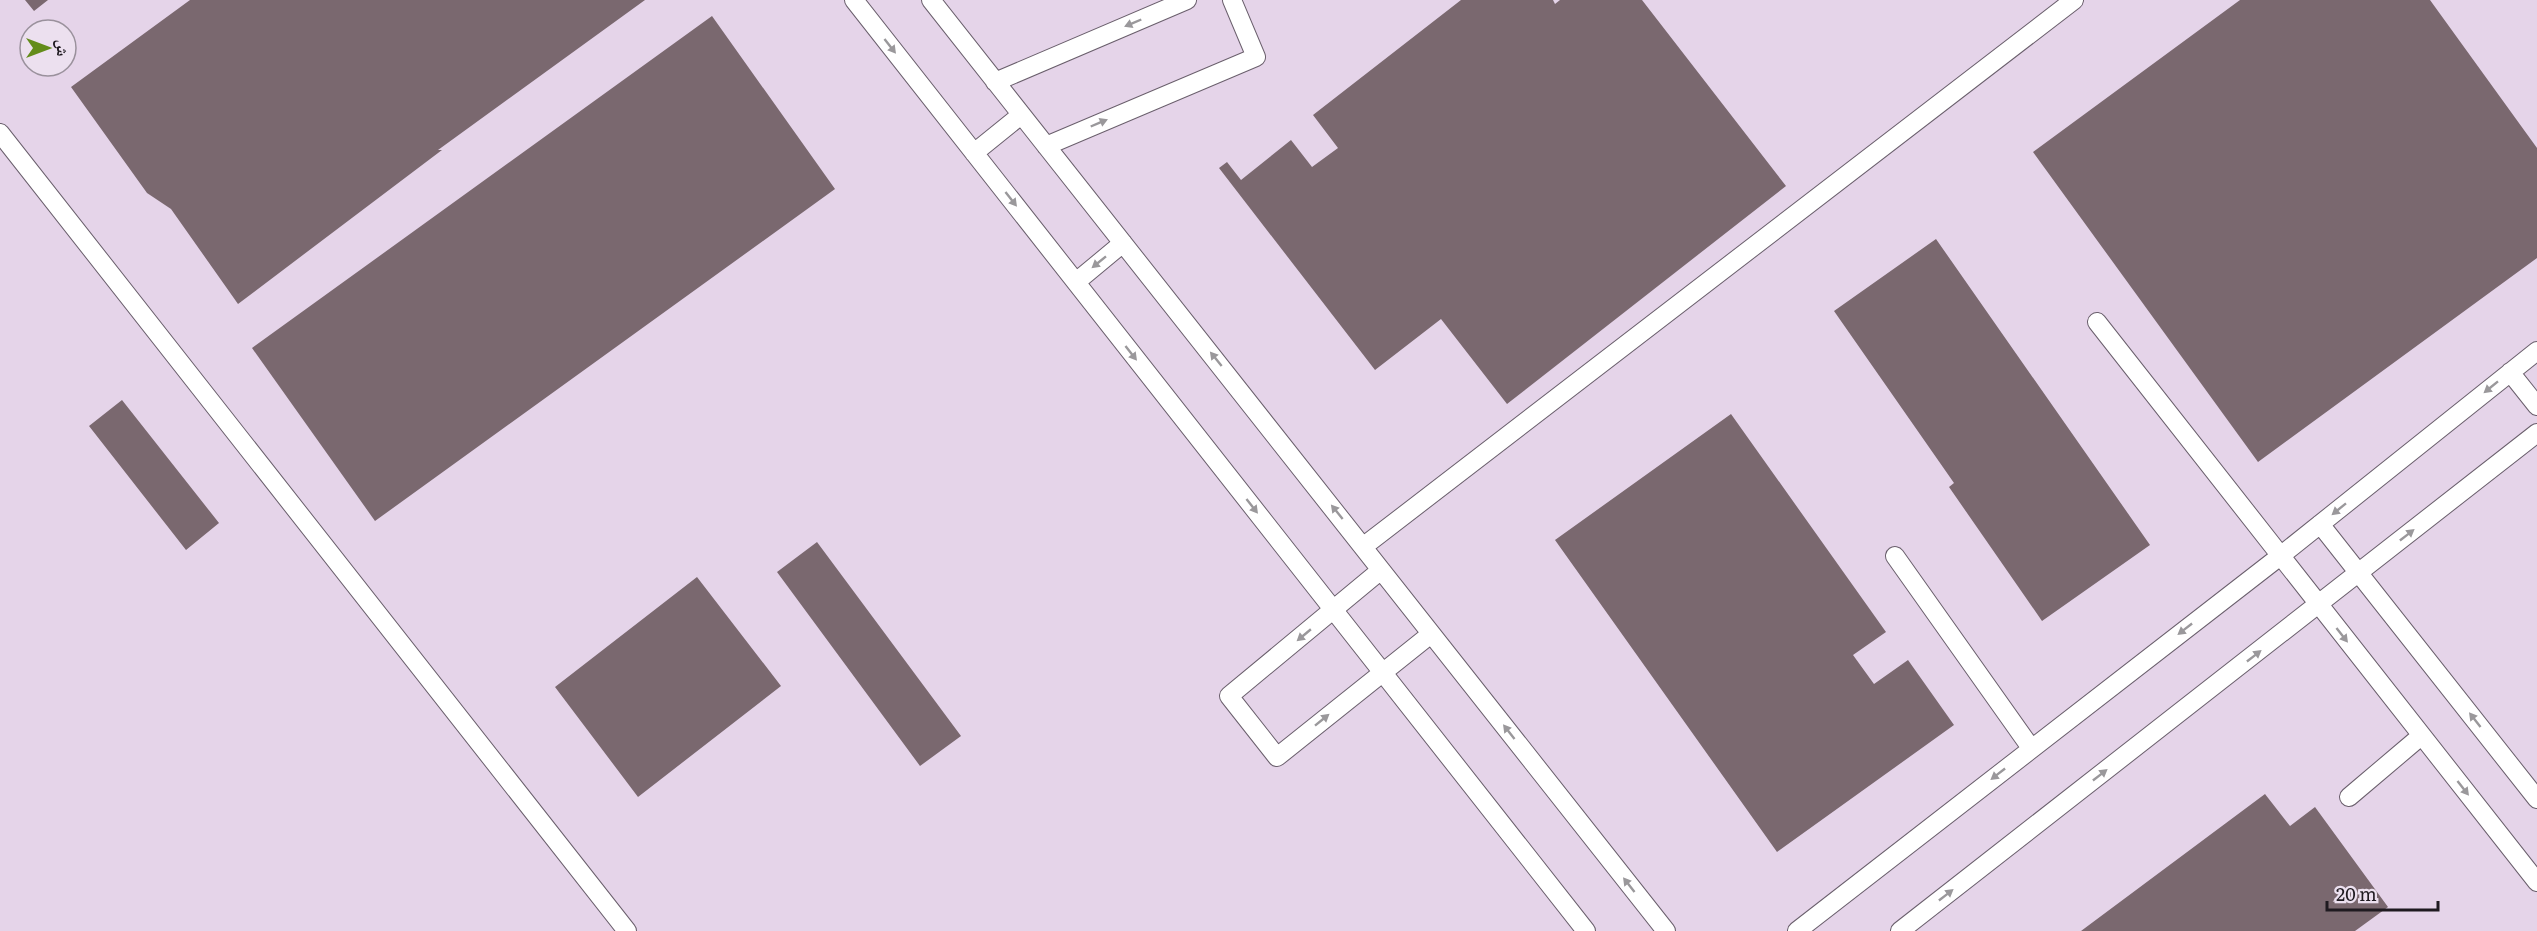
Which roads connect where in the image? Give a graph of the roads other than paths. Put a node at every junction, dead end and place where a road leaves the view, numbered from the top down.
1 (854, 0) edge
2 (931, 0) edge
3 (1187, 0) edge
4 (1232, 0) edge
5 (2074, 0) edge
6 (995, 82) junction
7 (1021, 115) junction
8 (0, 134) edge
9 (1046, 146) junction
10 (974, 153) junction
11 (1123, 243) junction
12 (1076, 282) junction
13 (2097, 322) dead end
14 (2537, 351) edge
15 (2511, 372) junction
16 (2537, 406) edge
17 (2537, 433) edge
18 (2320, 524) junction
19 (1364, 546) junction
20 (1895, 556) dead end
21 (2279, 557) junction
22 (1381, 570) junction
23 (2359, 574) junction
24 (2319, 605) junction
25 (1334, 610) junction
26 (1431, 634) junction
27 (1382, 673) junction
28 (2421, 736) junction
29 (2031, 748) junction
30 (2349, 797) dead end
31 (2537, 799) edge
32 (2537, 882) edge
33 (627, 931) edge
34 (1586, 931) edge
35 (1666, 931) edge
36 (1797, 931) edge
37 (1900, 931) edge

1 -> 10 lane
2 - 6 lane
3 -> 6 lane
9 -> 4 lane
5 - 19 lane
6 - 7 lane
7 - 9 lane
7 - 10 lane
8 - 33 lane
9 - 11 lane
10 -> 12 lane
11 -> 12 lane
19 -> 11 lane
12 -> 25 lane
13 - 21 lane
14 - 15 lane
15 - 16 lane
15 -> 18 lane
23 -> 17 lane
18 - 21 lane
18 - 23 lane
19 - 22 lane
20 - 29 lane
21 - 24 lane
21 -> 29 lane
22 - 25 lane
22 - 26 lane
23 - 24 lane
31 -> 23 lane
24 -> 28 lane
37 -> 24 lane
25 - 27 lane
25 -> 27 lane
26 - 27 lane
35 -> 26 lane
27 - 34 lane
28 - 30 lane
28 -> 32 lane
29 -> 36 lane

